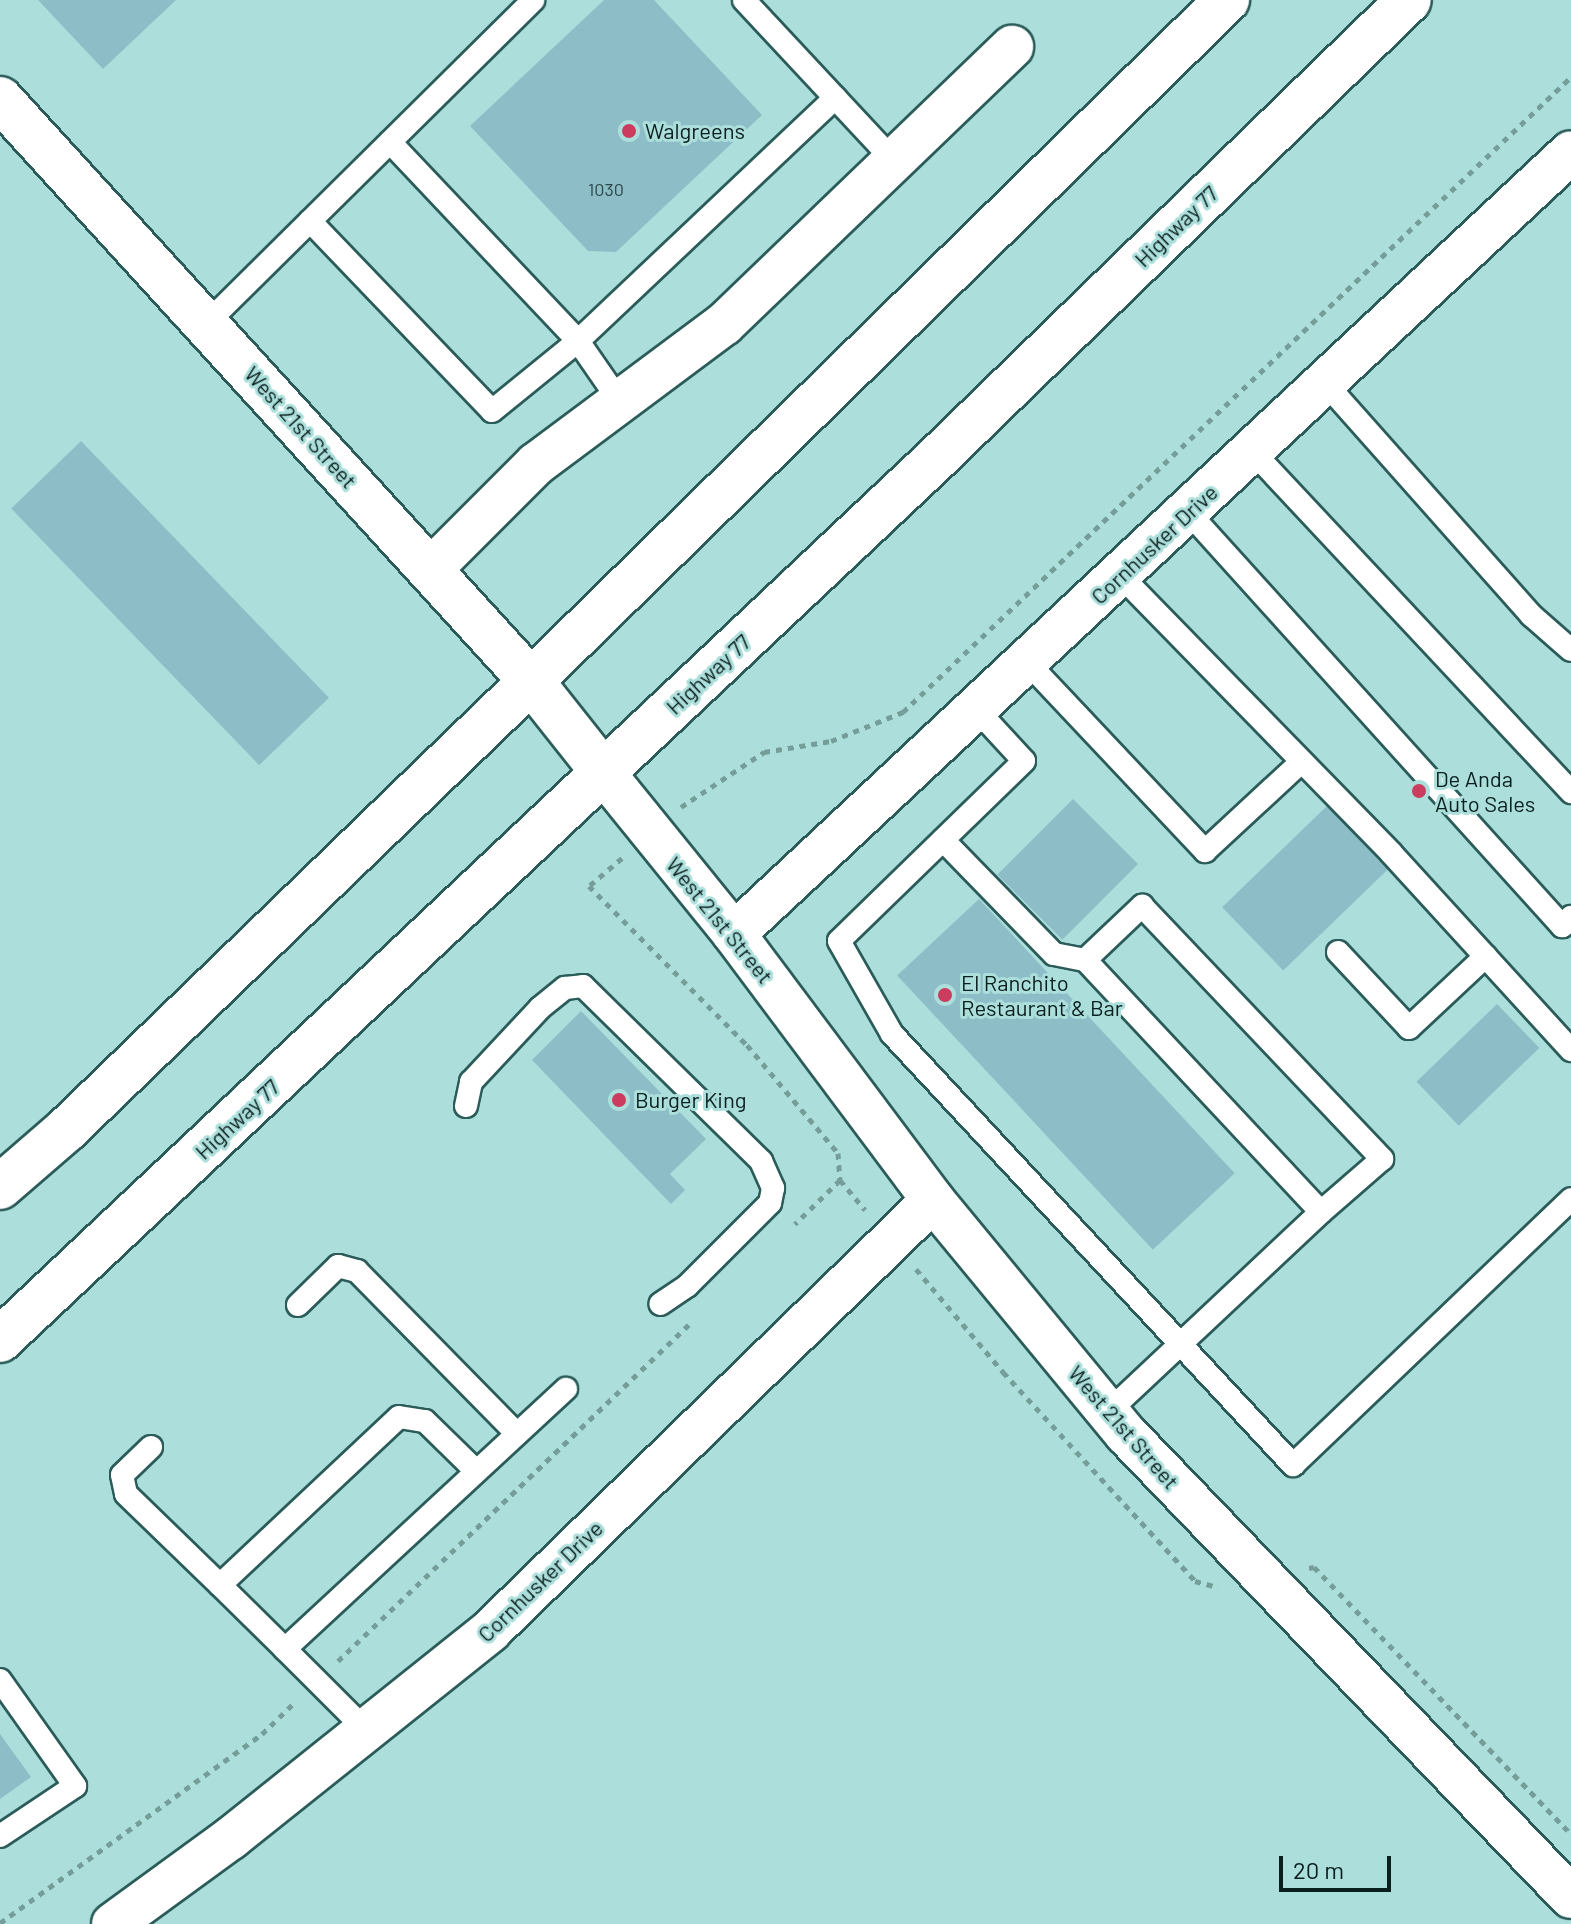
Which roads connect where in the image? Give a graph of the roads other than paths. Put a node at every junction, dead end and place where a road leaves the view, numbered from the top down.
1 (533, 0) edge
2 (744, 0) edge
3 (1227, 0) edge
4 (1409, 0) edge
5 (1012, 47) dead end
6 (835, 98) junction
7 (0, 99) edge
8 (390, 142) junction
9 (1571, 152) edge
10 (894, 161) junction
11 (310, 221) junction
12 (207, 323) junction
13 (578, 341) junction
14 (1326, 384) junction
15 (618, 399) junction
16 (1253, 452) junction
17 (1189, 513) junction
18 (430, 570) junction
19 (1121, 576) junction
20 (1571, 650) edge
21 (1027, 662) junction
22 (531, 681) junction
23 (977, 710) junction
24 (1301, 762) junction
25 (603, 772) junction
26 (1571, 792) edge
27 (943, 840) junction
28 (1571, 917) edge
29 (734, 934) junction
30 (1338, 952) dead end
31 (1486, 956) junction
32 (1085, 960) junction
33 (1571, 1050) edge
34 (466, 1106) dead end
35 (0, 1187) edge
36 (1571, 1199) edge
37 (933, 1200) junction
38 (1321, 1212) junction
39 (660, 1304) dead end
40 (298, 1305) dead end
41 (0, 1340) edge
42 (1182, 1343) junction
43 (566, 1389) dead end
44 (1108, 1412) junction
45 (517, 1434) junction
46 (151, 1447) dead end
47 (476, 1471) junction
48 (220, 1585) junction
49 (285, 1649) junction
50 (0, 1680) edge
51 (366, 1730) junction
52 (0, 1836) edge
53 (1571, 1897) edge
54 (113, 1924) edge

1 - 8 lane
2 - 6 lane
3 - 22 main road
4 - 25 main road, Highway 77
5 - 10 street
6 - 10 lane
6 - 13 lane
7 - 12 main road, West 21st Street
8 - 11 lane
8 - 13 lane
9 - 14 street, Cornhusker Drive
10 - 15 street
11 - 12 lane
11 - 13 lane
12 - 18 main road, West 21st Street
13 - 15 lane
14 - 16 street, Cornhusker Drive
14 - 20 lane
15 - 18 street
16 - 17 street, Cornhusker Drive
16 - 26 lane
17 - 19 street, Cornhusker Drive
17 - 28 lane
18 - 22 main road, West 21st Street
19 - 21 street, Cornhusker Drive
19 - 24 lane
21 - 23 street, Cornhusker Drive
21 - 24 lane
22 - 25 main road, West 21st Street
22 - 35 main road
23 - 27 lane
23 - 29 street, Cornhusker Drive
24 - 31 lane
25 - 29 street, West 21st Street
25 - 41 main road, Highway 77
27 - 32 lane
27 - 42 lane
29 - 37 street, West 21st Street
30 - 31 lane
31 - 33 lane
32 - 38 lane
32 - 38 lane
34 - 39 lane
36 - 42 lane
37 - 44 street, West 21st Street
37 - 51 street, Cornhusker Drive
38 - 42 lane
40 - 45 lane
42 - 44 lane
43 - 45 lane
44 - 53 street, West 21st Street
45 - 47 lane
46 - 48 lane
47 - 48 lane
47 - 49 lane
48 - 49 lane
49 - 51 lane
50 - 52 lane
51 - 54 street, Cornhusker Drive

